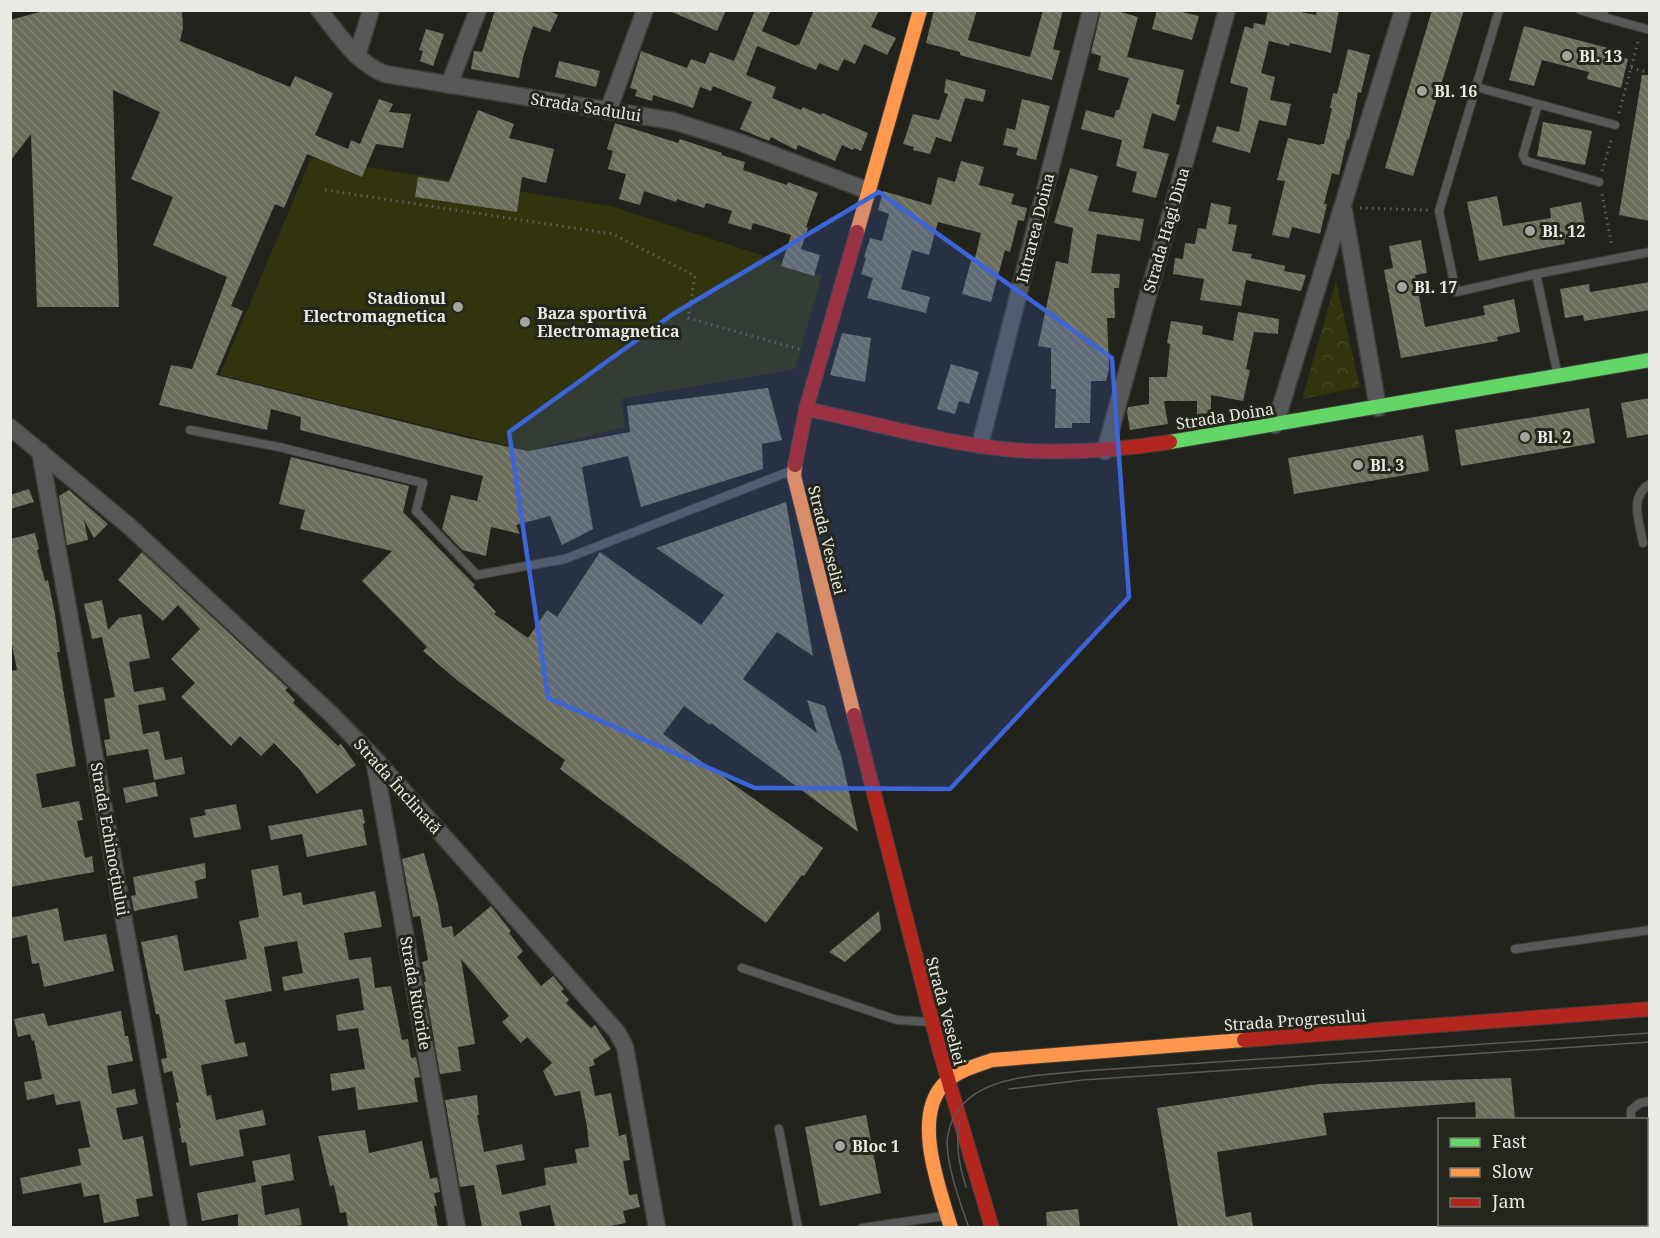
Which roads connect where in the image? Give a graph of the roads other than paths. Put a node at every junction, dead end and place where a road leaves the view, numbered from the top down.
1 (319, 10) edge
2 (371, 10) edge
3 (478, 10) edge
4 (645, 10) edge
5 (1091, 10) edge
6 (1227, 10) edge
7 (1403, 10) edge
8 (1499, 10) edge
9 (1580, 10) edge
10 (920, 11) edge
11 (1603, 14) edge
12 (1646, 29) edge
13 (357, 56) junction
14 (449, 85) junction
15 (1476, 87) junction
16 (1538, 104) junction
17 (608, 111) junction
18 (1615, 125) road end
19 (1599, 182) road end
20 (869, 191) junction
21 (1343, 208) junction
22 (1650, 252) edge
23 (1536, 274) junction
24 (1650, 360) edge
25 (1558, 376) junction
26 (1378, 408) junction
27 (806, 409) junction
28 (1275, 425) junction
29 (10, 427) edge
30 (190, 430) dead end
31 (980, 445) junction
32 (1105, 450) junction
33 (40, 451) junction
34 (794, 469) junction
35 (1650, 484) edge
36 (1643, 543) dead end
37 (374, 758) junction
38 (1650, 930) edge
39 (1515, 949) dead end
40 (742, 968) dead end
41 (1650, 1009) edge
42 (932, 1022) junction
43 (948, 1081) junction
44 (1650, 1101) edge
45 (1631, 1118) edge
46 (779, 1129) dead end
47 (949, 1222) edge
48 (179, 1227) edge
49 (457, 1227) edge
50 (657, 1227) edge
51 (798, 1227) edge
52 (862, 1227) edge
53 (992, 1227) edge

1 - 13 street, Strada Sadului
2 - 13 street
3 - 14 street
4 - 17 street
5 - 31 street, Intrarea Doina
6 - 32 street, Strada Hagi Dina
7 - 21 street
8 - 15 lane
9 - 11 lane
10 - 20 street, Strada Veseliei
11 - 12 lane
13 - 14 street, Strada Sadului
14 - 17 street, Strada Sadului
15 - 16 lane
15 - 23 lane
16 - 18 lane
16 - 19 lane
17 - 20 street, Strada Sadului
20 - 27 street, Strada Veseliei
21 - 26 street
21 - 28 street
22 - 23 lane
23 - 25 lane
24 - 25 street, Strada Doina
25 - 26 street, Strada Doina
26 - 28 street, Strada Doina
27 - 31 street, Strada Doina
27 - 34 street, Strada Veseliei
28 - 32 street, Strada Doina
29 - 33 street, Strada Înclinată
30 - 34 lane
31 - 32 street, Strada Doina
33 - 37 street, Strada Înclinată
33 - 48 street, Strada Echinocțiului
34 - 42 street, Strada Veseliei
35 - 36 lane
37 - 49 street, Strada Ritoride
37 - 50 street, Strada Înclinată
38 - 39 lane
40 - 42 lane
41 - 43 street, Strada Progresului
42 - 43 street, Strada Veseliei
43 - 47 street
43 - 53 street, Strada Veseliei
44 - 45 lane
46 - 51 lane
47 - 52 lane

